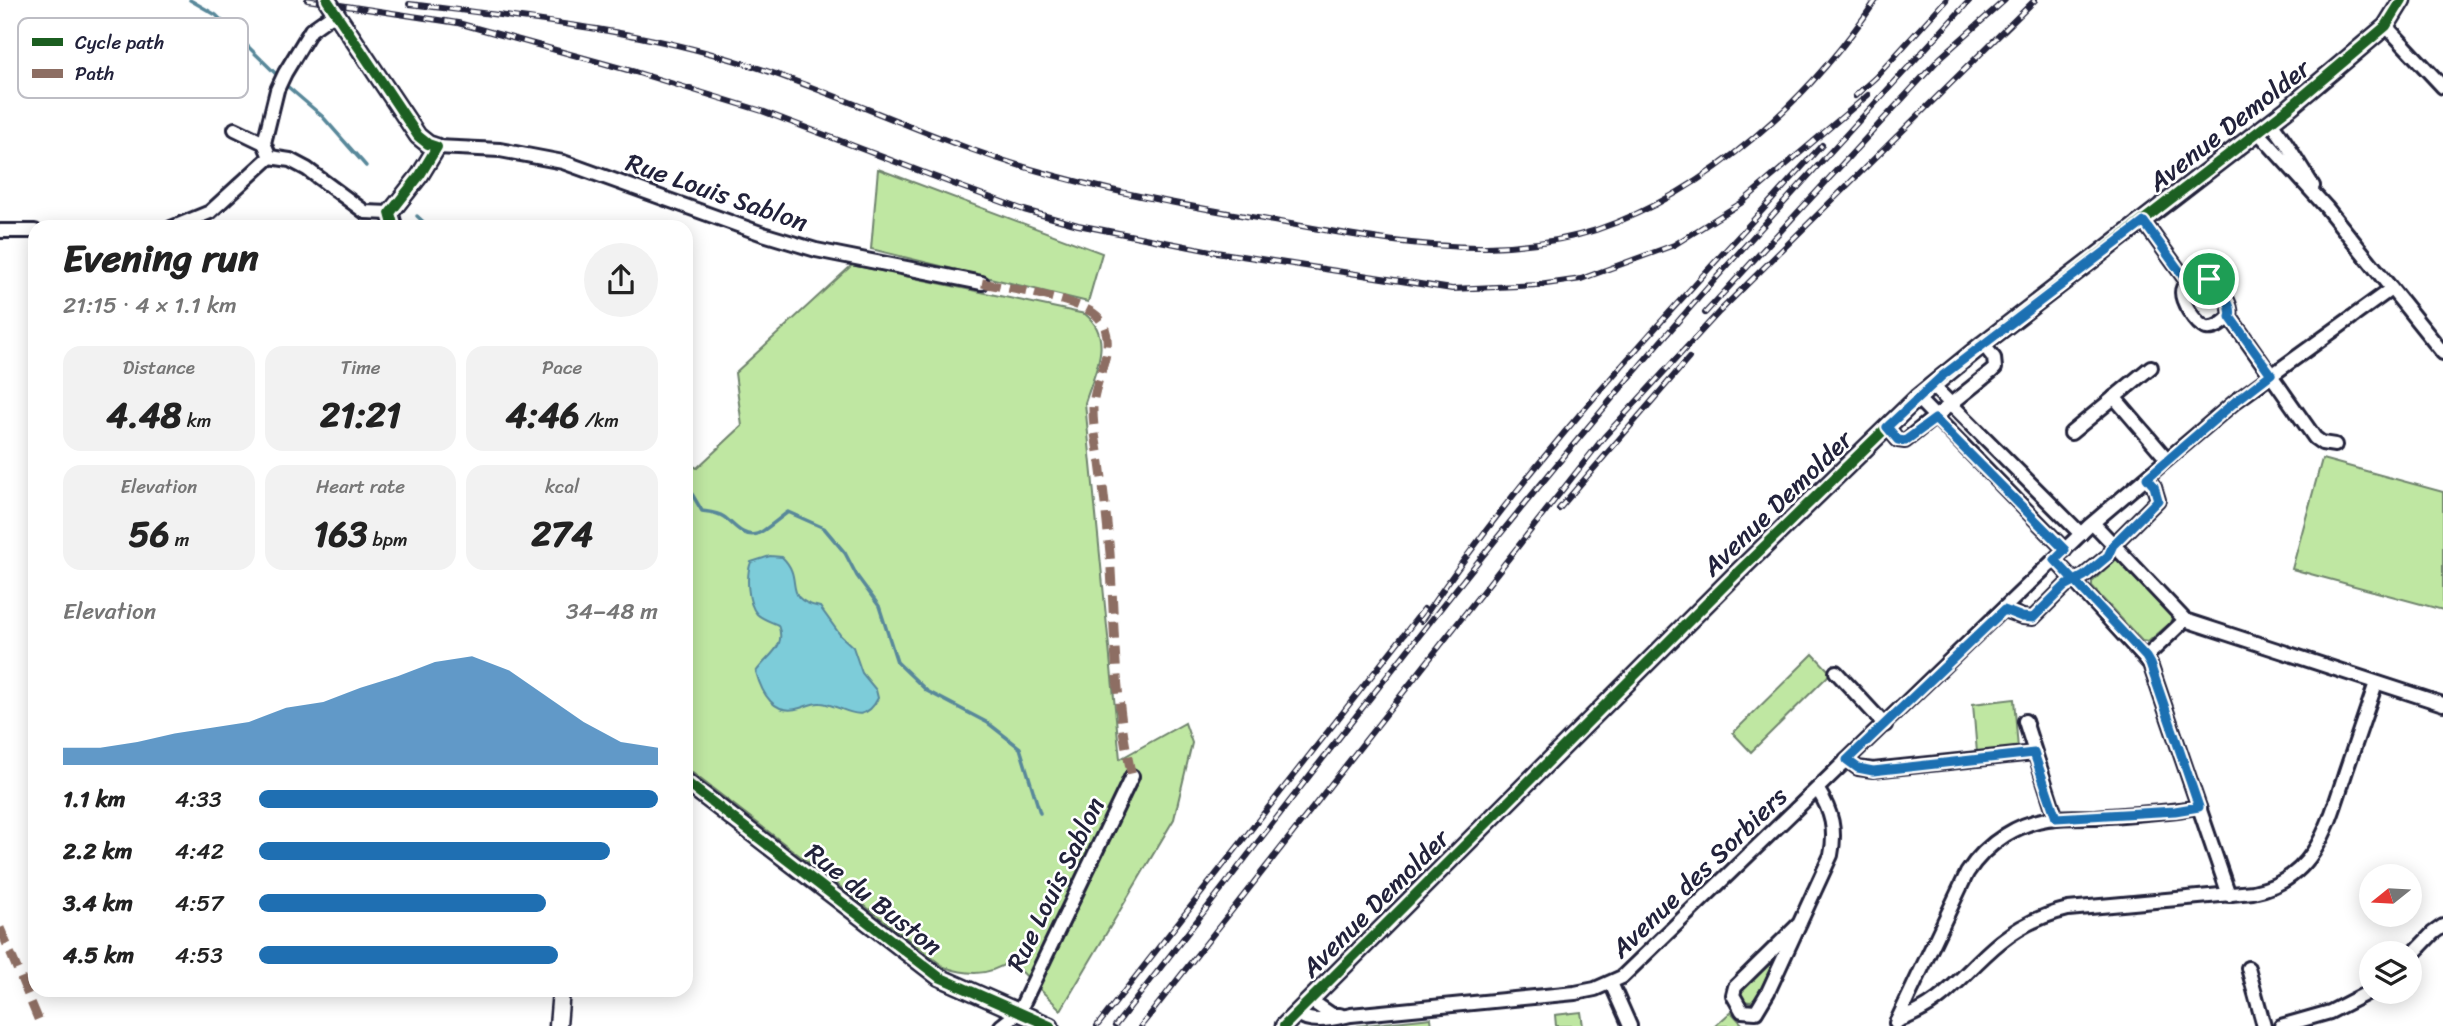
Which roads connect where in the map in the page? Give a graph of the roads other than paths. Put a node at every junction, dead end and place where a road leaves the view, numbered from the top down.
1 (2402, 0) edge
2 (331, 6) edge
3 (2386, 26) junction
4 (2443, 87) edge
5 (2264, 127) junction
6 (235, 130) dead end
7 (264, 143) junction
8 (436, 147) junction
9 (270, 157) junction
10 (192, 220) edge
11 (392, 220) edge
12 (2144, 222) junction
13 (0, 230) edge
14 (28, 231) edge
15 (982, 283) dead end
16 (2188, 283) junction
17 (2391, 289) junction
18 (2230, 317) junction
19 (1983, 344) junction
20 (2443, 353) edge
21 (2151, 367) dead end
22 (2271, 374) junction
23 (1932, 385) junction
24 (2114, 397) junction
25 (1917, 398) junction
26 (1953, 404) junction
27 (1935, 419) junction
28 (1887, 427) junction
29 (2071, 433) dead end
30 (2335, 445) dead end
31 (2167, 459) junction
32 (2147, 478) junction
33 (2092, 523) junction
34 (2081, 534) junction
35 (2113, 545) junction
36 (2065, 550) junction
37 (2055, 560) junction
38 (2073, 581) junction
39 (2004, 610) junction
40 (2185, 620) junction
41 (2146, 657) junction
42 (1836, 672) dead end
43 (2376, 683) junction
44 (2443, 704) edge
45 (2025, 721) dead end
46 (1885, 725) junction
47 (2034, 753) junction
48 (1847, 760) junction
49 (1132, 776) dead end
50 (693, 787) edge
51 (1818, 790) junction
52 (2199, 807) junction
53 (2056, 818) junction
54 (2229, 895) junction
55 (1800, 923) junction
56 (2443, 926) edge
57 (2422, 944) edge
58 (2249, 968) dead end
59 (1611, 984) junction
60 (560, 997) edge
61 (2359, 997) edge
62 (1310, 1000) junction
63 (1019, 1012) junction
64 (1296, 1013) junction
65 (1351, 1016) junction
66 (1895, 1023) edge
67 (558, 1026) edge
68 (1001, 1026) edge
69 (1050, 1026) edge
70 (1284, 1026) edge
71 (1630, 1026) edge
72 (2264, 1026) edge
73 (2281, 1026) edge

1 - 3 street, Avenue Demolder
2 - 7 street
2 - 8 street
3 - 4 street
3 - 5 street, Avenue Demolder
5 - 12 street, Avenue Demolder
5 - 17 street
6 - 7 street
7 - 9 street
8 - 11 street
8 - 15 street, Rue Louis Sablon
9 - 10 street
9 - 11 street
12 - 16 street
12 - 19 street, Avenue Demolder
13 - 14 street
16 - 18 street
16 - 18 street
17 - 20 street
17 - 22 street, Avenue des Sorbiers
18 - 22 street
19 - 23 street, Avenue Demolder
19 - 26 street, Avenue Demolder
21 - 24 street
22 - 30 street
22 - 31 street, Avenue des Sorbiers
23 - 25 street, Avenue Demolder
23 - 26 street
24 - 29 street
24 - 31 street
25 - 27 street
25 - 28 street, Avenue Demolder
26 - 27 street, Avenue Demolder
26 - 34 street
27 - 28 street, Avenue Demolder
27 - 36 street
28 - 62 street, Avenue Demolder
31 - 32 street, Avenue des Sorbiers
32 - 33 street, Avenue des Sorbiers
32 - 35 street
33 - 34 street, Avenue des Sorbiers
33 - 35 street
34 - 36 street, Avenue des Sorbiers
35 - 38 street
35 - 40 street
36 - 37 street, Avenue des Sorbiers
37 - 38 street
37 - 39 street, Avenue des Sorbiers
38 - 39 street
38 - 41 street
39 - 46 street, Avenue des Sorbiers
40 - 41 street
40 - 43 street
41 - 52 street
42 - 46 street
43 - 44 street
43 - 54 street
45 - 47 street
46 - 48 street, Avenue des Sorbiers
47 - 48 street
47 - 53 street
48 - 51 street, Avenue des Sorbiers
49 - 63 street, Rue Louis Sablon
50 - 63 street, Rue du Buston
51 - 55 street
51 - 59 street, Avenue des Sorbiers
52 - 53 street
52 - 54 street
53 - 66 street
54 - 66 street
55 - 55 street
56 - 57 street
58 - 72 street
59 - 65 street, Avenue des Sorbiers
59 - 71 street
60 - 67 street
61 - 73 street
62 - 64 street, Avenue Demolder
62 - 65 street, Avenue des Sorbiers
63 - 68 street
63 - 69 street, Rue du Buston
64 - 65 street, Avenue des Sorbiers
64 - 70 street, Avenue Demolder

